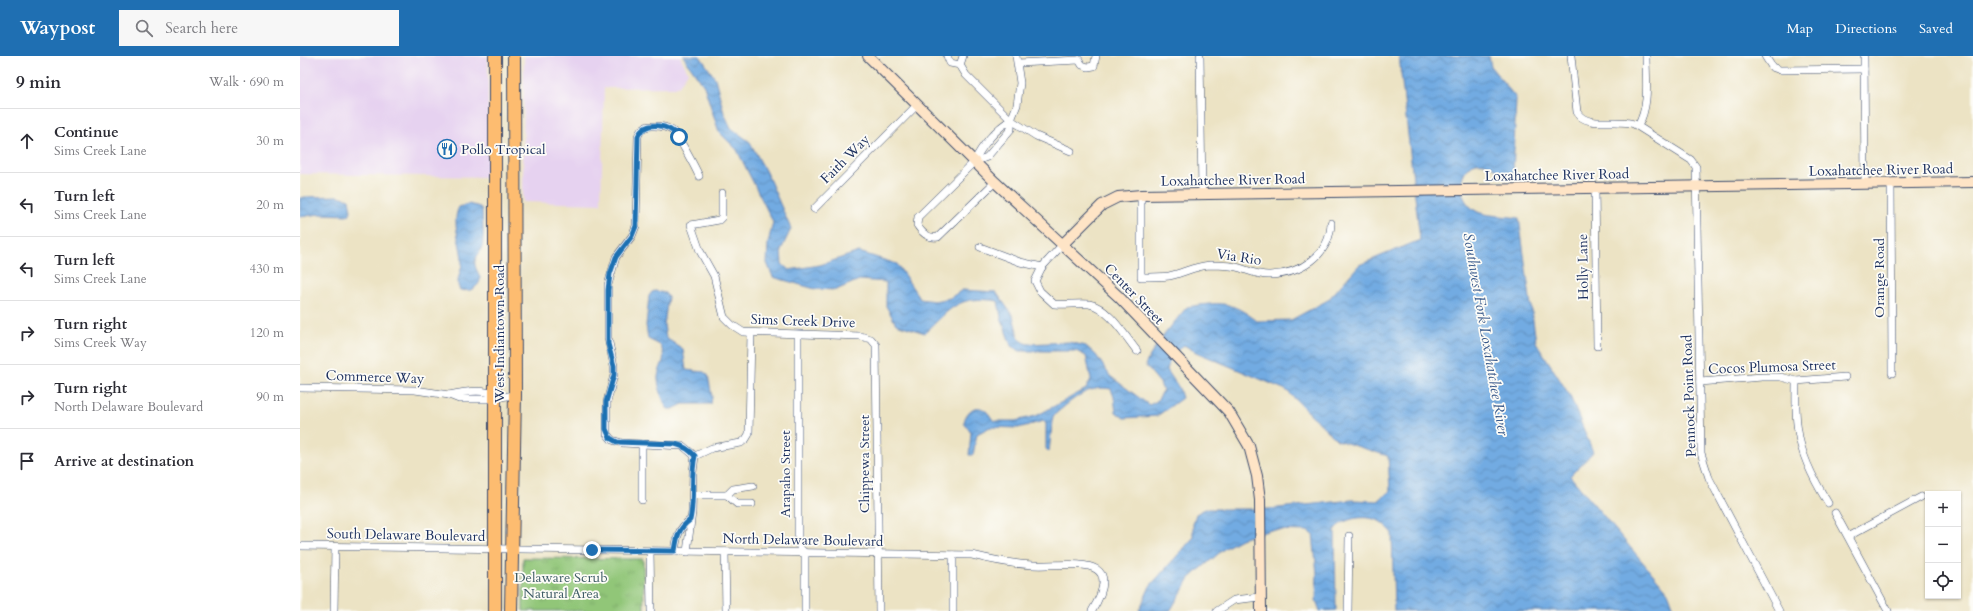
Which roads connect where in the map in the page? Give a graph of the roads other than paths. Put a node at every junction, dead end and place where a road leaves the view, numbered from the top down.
1 (495, 56) edge
2 (514, 56) edge
3 (868, 56) edge
4 (947, 56) edge
5 (963, 56) edge
6 (1096, 56) edge
7 (1200, 56) edge
8 (1571, 56) edge
9 (1646, 56) edge
10 (1765, 56) edge
11 (1864, 56) edge
12 (1080, 58) edge
13 (1017, 59) edge
14 (960, 65) junction
15 (1864, 69) junction
16 (917, 105) junction
17 (1011, 120) junction
18 (1638, 126) junction
19 (1071, 151) dead end
20 (974, 162) junction
21 (699, 176) dead end
22 (995, 182) junction
23 (1973, 182) edge
24 (1865, 184) junction
25 (1891, 184) junction
26 (1698, 187) junction
27 (1595, 188) junction
28 (722, 193) dead end
29 (1202, 194) junction
30 (1141, 195) junction
31 (814, 209) dead end
32 (1331, 223) dead end
33 (1063, 244) junction
34 (980, 247) dead end
35 (1042, 267) junction
36 (1141, 277) joint
37 (751, 333) junction
38 (798, 335) junction
39 (874, 341) joint
40 (1597, 346) dead end
41 (1137, 351) dead end
42 (1892, 372) dead end
43 (1846, 377) dead end
44 (1796, 381) junction
45 (1700, 382) junction
46 (300, 388) edge
47 (515, 395) junction
48 (496, 396) junction
49 (642, 444) junction
50 (695, 456) junction
51 (752, 486) dead end
52 (693, 495) junction
53 (727, 495) junction
54 (1921, 497) dead end
55 (642, 500) dead end
56 (1828, 503) dead end
57 (752, 504) dead end
58 (1835, 513) dead end
59 (690, 520) junction
60 (1349, 536) dead end
61 (1849, 536) junction
62 (300, 546) edge
63 (335, 546) junction
64 (495, 550) junction
65 (511, 550) junction
66 (650, 551) junction
67 (675, 551) junction
68 (687, 552) junction
69 (726, 552) junction
70 (805, 553) junction
71 (878, 554) junction
72 (953, 555) junction
73 (1260, 597) junction
74 (334, 611) edge
75 (495, 611) edge
76 (511, 611) edge
77 (651, 611) edge
78 (726, 611) edge
79 (805, 611) edge
80 (879, 611) edge
81 (953, 611) edge
82 (1092, 611) edge
83 (1217, 611) edge
84 (1261, 611) edge
85 (1348, 611) edge
86 (1779, 611) edge
87 (1888, 611) edge

1 - 48 main road, West Indiantown Road
2 - 47 main road, West Indiantown Road
3 - 16 street, Center Street
4 - 14 street
5 - 14 street
6 - 12 street
7 - 29 street
8 - 18 street, Pennock Point Road
9 - 18 street
10 - 15 street
11 - 15 street
12 - 13 street
13 - 17 street
14 - 17 street
15 - 24 street
16 - 20 street, Center Street
16 - 31 street, Faith Way
17 - 19 street
17 - 20 street
18 - 26 street, Pennock Point Road
20 - 22 street, Center Street
20 - 22 street
21 - 49 street
22 - 33 street, Center Street
23 - 25 street, Loxahatchee River Road
24 - 25 street, Loxahatchee River Road
24 - 26 street, Loxahatchee River Road
25 - 42 street, Orange Road
26 - 27 street, Loxahatchee River Road
26 - 45 street, Pennock Point Road
27 - 29 street, Loxahatchee River Road
27 - 40 street, Holly Lane
28 - 37 street, Sims Creek Drive
29 - 30 street, Loxahatchee River Road
30 - 33 street, Loxahatchee River Road
30 - 36 street, Loxahatchee River Road
32 - 36 street, Via Rio
33 - 35 street
33 - 73 street, Center Street
34 - 35 street
35 - 41 street
37 - 38 street, Sims Creek Drive
37 - 50 street
38 - 39 street, Sims Creek Drive
38 - 70 street, Arapaho Street
39 - 71 street, Chippewa Street
43 - 44 street, Cocos Plumosa Street
44 - 45 street, Cocos Plumosa Street
44 - 56 street
45 - 86 street, Pennock Point Road
46 - 48 street, Commerce Way
47 - 48 street, Commerce Way
47 - 65 main road, West Indiantown Road
48 - 64 main road, West Indiantown Road
49 - 50 street
49 - 55 street
50 - 52 street
51 - 53 street
52 - 53 street
52 - 59 street
53 - 57 street
54 - 61 street
58 - 61 street
59 - 67 street
59 - 68 street
60 - 85 street
61 - 87 street
62 - 63 street, South Delaware Boulevard
63 - 64 street, South Delaware Boulevard
63 - 74 street
64 - 65 street, South Delaware Boulevard
64 - 75 main road, West Indiantown Road
65 - 66 street, North Delaware Boulevard
65 - 76 main road, West Indiantown Road
66 - 67 street, North Delaware Boulevard
66 - 77 street
67 - 68 street, North Delaware Boulevard
68 - 69 street, North Delaware Boulevard
69 - 70 street, North Delaware Boulevard
69 - 78 street
70 - 71 street, North Delaware Boulevard
70 - 79 street, Arapaho Street
71 - 72 street, North Delaware Boulevard
71 - 80 street, Chippewa Street
72 - 81 street
72 - 82 street, North Delaware Boulevard
73 - 83 street
73 - 84 street, Center Street

